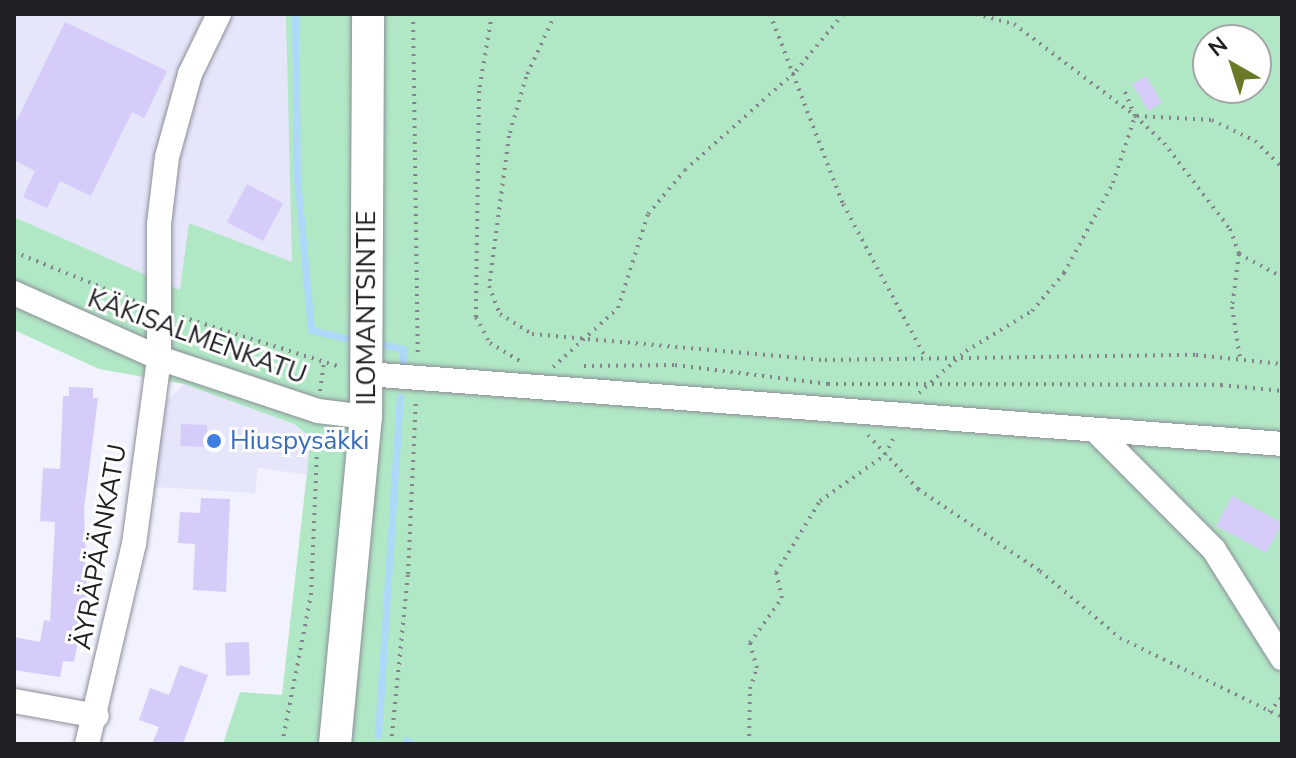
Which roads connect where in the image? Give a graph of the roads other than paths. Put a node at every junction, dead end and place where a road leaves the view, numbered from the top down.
1 (219, 14) edge
2 (368, 14) edge
3 (14, 293) edge
4 (159, 358) junction
5 (367, 374) junction
6 (366, 417) junction
7 (1097, 432) junction
8 (1282, 444) edge
9 (1282, 658) edge
10 (14, 701) edge
11 (97, 716) junction
12 (87, 744) edge
13 (335, 744) edge

1 - 4 street, ÄYRÄPÄÄNKATU
2 - 5 main road, ILOMANTSINTIE
3 - 4 street, KÄKISALMENKATU
4 - 6 street, KÄKISALMENKATU
4 - 11 street, ÄYRÄPÄÄNKATU
5 - 6 main road, ILOMANTSINTIE
5 - 7 street
6 - 13 main road, ILOMANTSINTIE
7 - 8 street
7 - 9 street
10 - 11 street
11 - 12 street, ÄYRÄPÄÄNKATU

